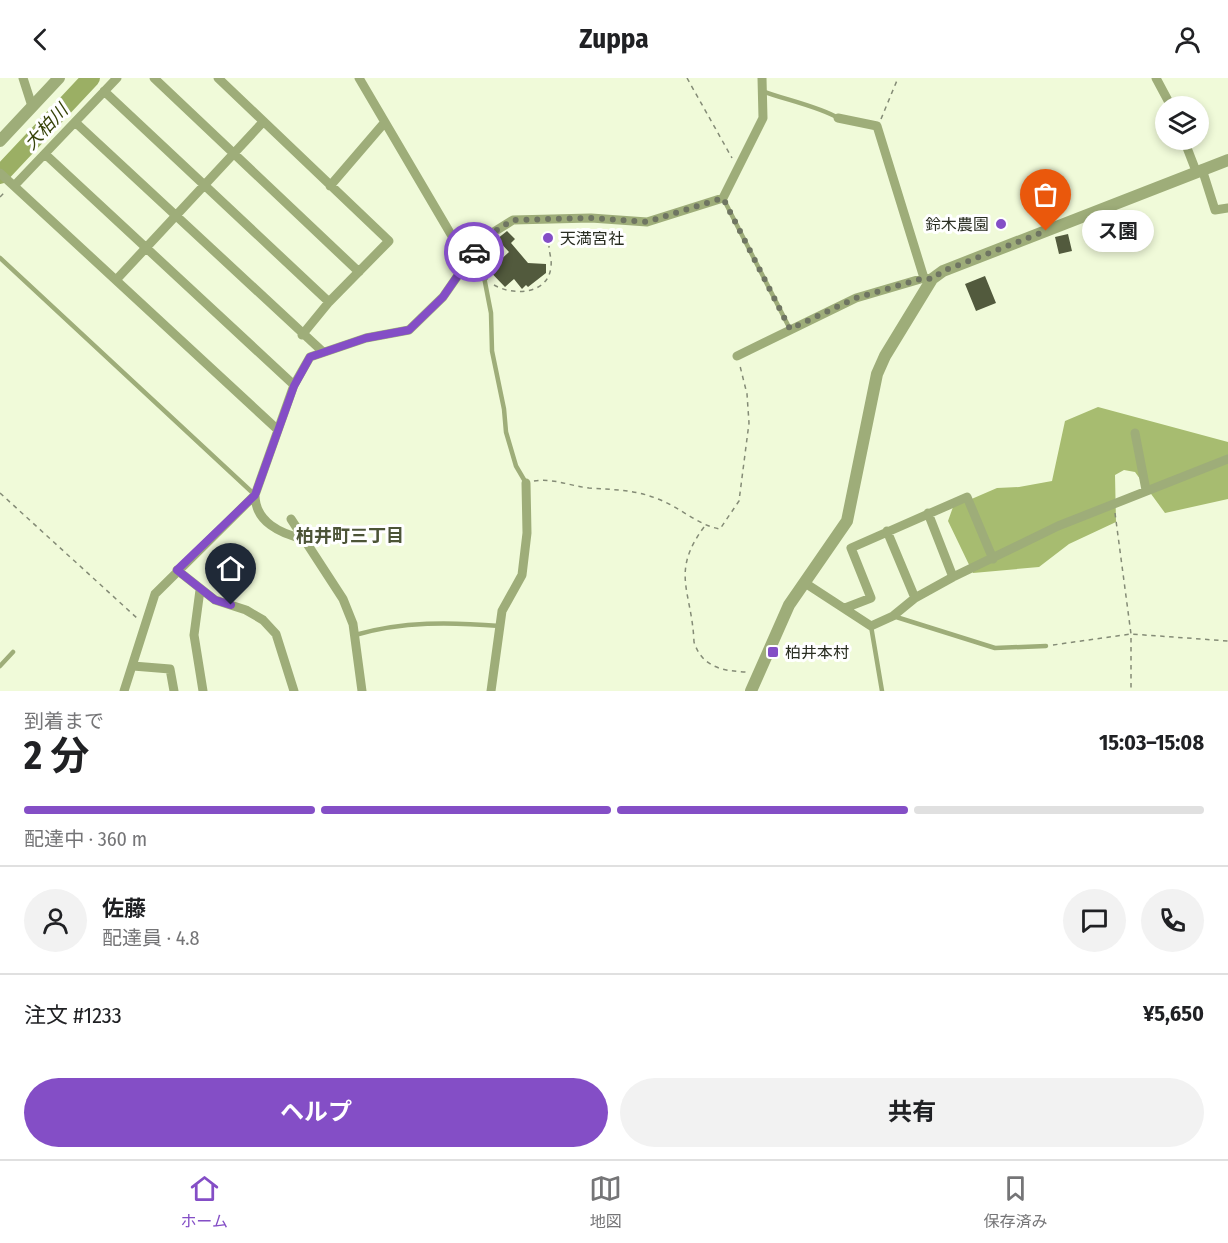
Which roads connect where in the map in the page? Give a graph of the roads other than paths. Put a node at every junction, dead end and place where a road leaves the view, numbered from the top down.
1 (23, 78) edge
2 (59, 78) edge
3 (117, 78) edge
4 (154, 78) edge
5 (218, 78) edge
6 (359, 78) edge
7 (762, 78) edge
8 (1156, 78) edge
9 (761, 90) junction
10 (104, 91) junction
11 (1166, 96) edge
12 (32, 106) junction
13 (838, 118) joint
14 (75, 122) junction
15 (263, 122) junction
16 (385, 122) junction
17 (0, 141) edge
18 (1189, 150) edge
19 (45, 154) junction
20 (233, 154) junction
21 (1228, 160) edge
22 (1199, 170) junction
23 (0, 173) edge
24 (12, 184) junction
25 (203, 186) junction
26 (330, 186) junction
27 (723, 198) junction
28 (1228, 208) edge
29 (174, 217) junction
30 (146, 247) junction
31 (0, 258) edge
32 (469, 259) junction
33 (359, 272) junction
34 (484, 277) joint
35 (928, 278) junction
36 (116, 280) junction
37 (328, 302) junction
38 (790, 329) junction
39 (302, 335) junction
40 (322, 351) junction
41 (737, 356) road end
42 (294, 386) junction
43 (278, 430) junction
44 (1135, 433) dead end
45 (1228, 459) edge
46 (526, 483) joint
47 (1146, 490) junction
48 (255, 495) junction
49 (928, 513) junction
50 (291, 519) dead end
51 (887, 531) junction
52 (304, 539) junction
53 (993, 559) junction
54 (177, 570) junction
55 (952, 577) junction
56 (805, 583) junction
57 (200, 590) junction
58 (915, 598) junction
59 (845, 608) junction
60 (893, 616) junction
61 (500, 626) junction
62 (871, 626) junction
63 (355, 635) junction
64 (1046, 645) road end
65 (13, 652) dead end
66 (0, 666) edge
67 (133, 666) junction
68 (124, 691) edge
69 (174, 691) edge
70 (203, 691) edge
71 (294, 691) edge
72 (362, 691) edge
73 (491, 691) edge
74 (751, 691) edge
75 (882, 691) edge

1 - 12 street
2 - 12 street
3 - 10 street
4 - 20 street
5 - 15 street
6 - 16 street
7 - 9 street
8 - 11 street
9 - 13 lane
9 - 27 street
10 - 14 street
10 - 25 street
12 - 17 street
13 - 35 street
14 - 19 street
14 - 29 street
15 - 20 street
15 - 26 street
16 - 26 street
16 - 32 street
18 - 22 street
19 - 24 street
19 - 30 street
20 - 25 street
20 - 33 street
21 - 22 street
22 - 28 street
22 - 35 street
23 - 24 street
24 - 36 street
25 - 29 street
25 - 37 street
26 - 33 street
27 - 32 street
27 - 38 lane
29 - 30 street
29 - 39 street
30 - 36 street
30 - 42 street
31 - 48 lane
32 - 34 street
32 - 40 street
33 - 37 street
34 - 46 lane
35 - 38 street
35 - 56 street
36 - 43 street
37 - 39 street
38 - 41 street
39 - 40 street
40 - 42 street
42 - 43 street
43 - 48 street
44 - 47 street
45 - 47 street
46 - 61 street
47 - 53 street
48 - 52 street
48 - 54 street
49 - 51 street
49 - 53 street
49 - 55 street
50 - 52 street
51 - 58 street
51 - 59 street
52 - 63 street
53 - 55 street
54 - 57 street
54 - 67 street
55 - 58 street
56 - 59 street
56 - 74 street
57 - 70 street
57 - 71 street
58 - 60 street
59 - 62 street
60 - 62 street
60 - 64 lane
61 - 63 lane
61 - 73 street
62 - 75 lane
63 - 72 street
65 - 66 lane
67 - 68 street
67 - 69 street

